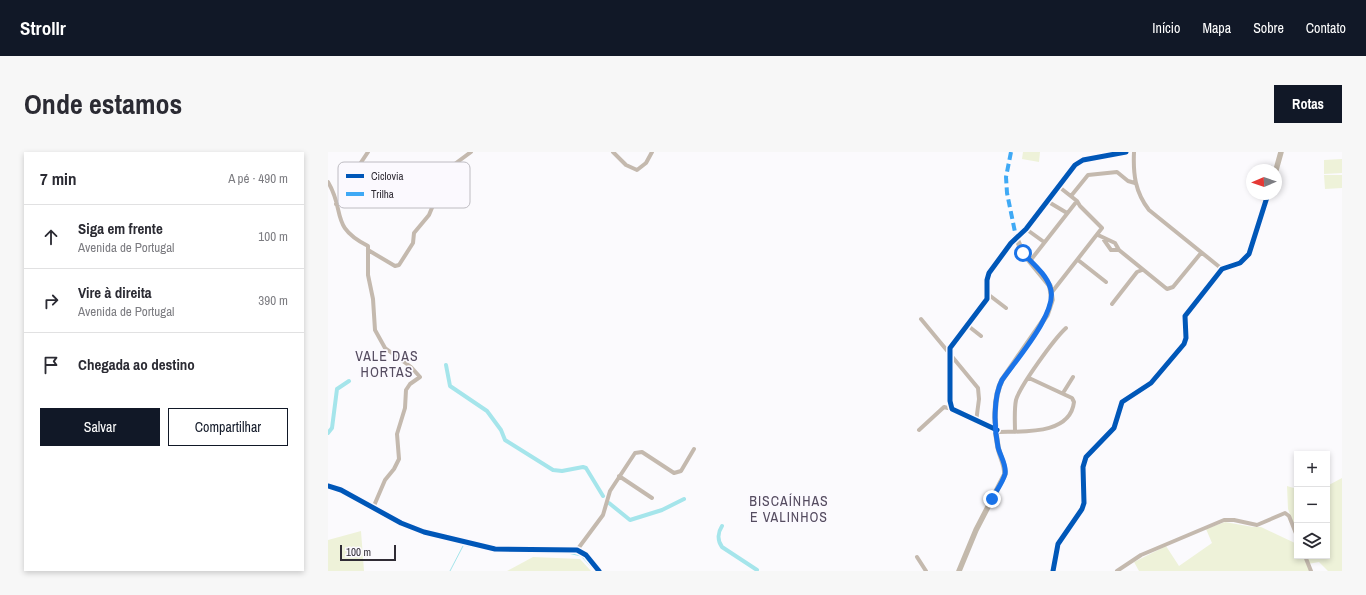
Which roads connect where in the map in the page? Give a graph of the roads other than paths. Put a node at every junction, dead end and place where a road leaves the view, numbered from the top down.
1 (368, 152) edge
2 (471, 152) edge
3 (613, 152) edge
4 (652, 152) edge
5 (1126, 152) edge
6 (1134, 152) edge
7 (1281, 152) edge
8 (361, 162) edge
9 (457, 162) edge
10 (1278, 164) edge
11 (328, 182) edge
12 (1135, 183) junction
13 (1058, 186) junction
14 (1071, 196) junction
15 (1266, 200) edge
16 (1048, 201) junction
17 (1077, 201) junction
18 (336, 204) joint
19 (432, 208) edge
20 (1067, 214) junction
21 (1026, 229) junction
22 (1098, 235) junction
23 (1016, 237) junction
24 (1104, 240) junction
25 (1044, 242) junction
26 (368, 250) junction
27 (1119, 250) junction
28 (1201, 253) junction
29 (1030, 260) junction
30 (1078, 260) junction
31 (1222, 269) junction
32 (1142, 270) junction
33 (1106, 282) dead end
34 (1052, 292) junction
35 (989, 295) junction
36 (1112, 304) dead end
37 (1006, 308) dead end
38 (921, 319) dead end
39 (967, 325) junction
40 (1066, 328) dead end
41 (981, 336) dead end
42 (950, 354) junction
43 (1073, 377) dead end
44 (1029, 378) junction
45 (1063, 393) junction
46 (952, 409) junction
47 (976, 422) junction
48 (918, 430) dead end
49 (997, 431) junction
50 (1015, 432) junction
51 (694, 449) dead end
52 (620, 476) junction
53 (328, 486) edge
54 (646, 501) dead end
55 (374, 508) junction
56 (1294, 528) edge
57 (577, 550) junction
58 (917, 557) dead end
59 (1305, 559) edge
60 (599, 571) edge
61 (926, 571) edge
62 (959, 571) edge
63 (1053, 571) edge
64 (1116, 571) edge
65 (1311, 571) edge

1 - 8 street
2 - 9 street
3 - 4 street
5 - 13 street
6 - 12 street
7 - 10 street
11 - 18 street
12 - 14 street
12 - 28 street
13 - 14 street
13 - 16 street
14 - 17 street
15 - 31 street
16 - 20 street
16 - 21 street
17 - 20 street
17 - 22 street
18 - 26 street
19 - 26 street
20 - 25 street
21 - 23 street
21 - 25 street
22 - 24 street
22 - 30 street
23 - 29 street
23 - 35 street
24 - 27 street
24 - 27 street
25 - 29 street
26 - 55 street
27 - 32 street
28 - 31 street
28 - 32 street
29 - 34 street
30 - 33 street
30 - 34 street
31 - 63 street
32 - 36 street
34 - 49 street
35 - 37 street
35 - 39 street
38 - 42 street
39 - 41 street
39 - 42 street
40 - 44 street
42 - 46 street
42 - 47 street
43 - 45 street
44 - 45 street
44 - 50 street
45 - 50 street
46 - 47 street
46 - 48 street
47 - 49 street
49 - 50 street
49 - 62 street
51 - 52 street
52 - 54 street
52 - 57 street
53 - 55 street
55 - 57 street
56 - 64 street
57 - 60 street
58 - 61 street
59 - 65 street

